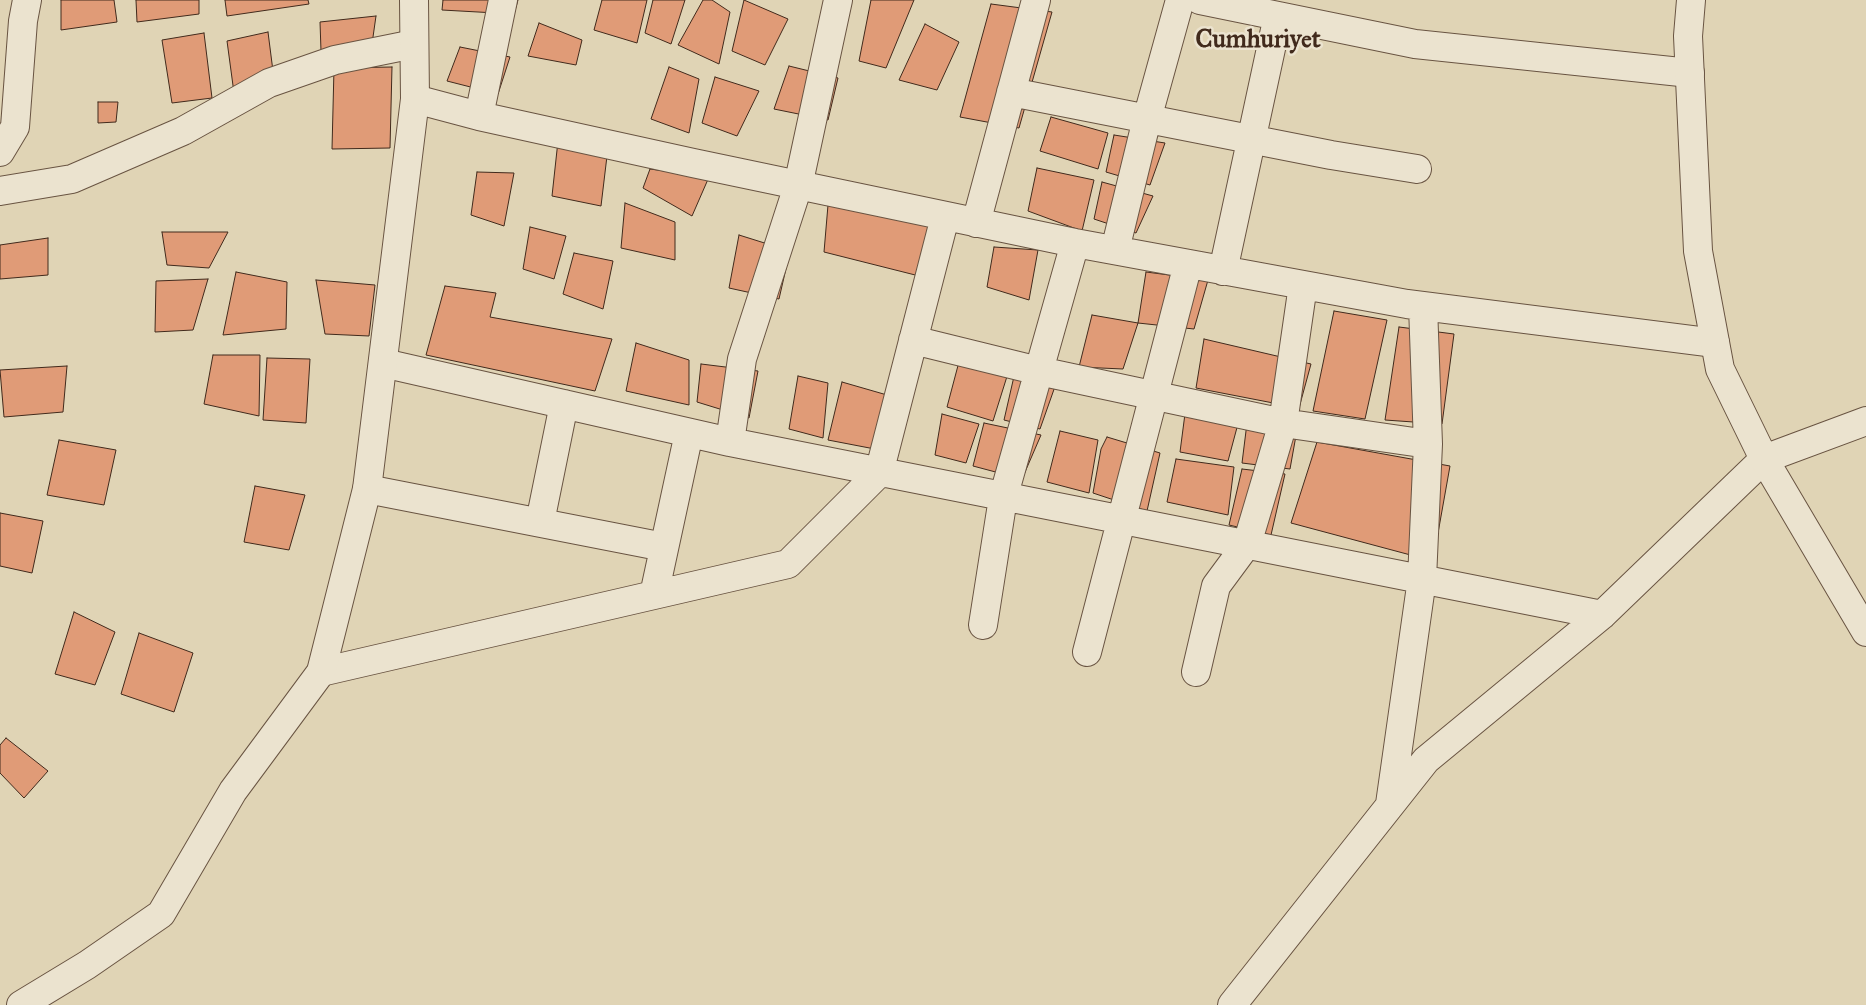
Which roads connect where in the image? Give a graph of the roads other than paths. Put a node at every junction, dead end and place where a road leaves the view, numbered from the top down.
1 (27, 0) edge
2 (414, 0) edge
3 (503, 0) edge
4 (838, 0) edge
5 (1036, 0) edge
6 (1180, 0) edge
7 (1200, 0) edge
8 (1691, 0) edge
9 (1278, 16) junction
10 (414, 44) junction
11 (1690, 73) junction
12 (1011, 92) junction
13 (415, 99) junction
14 (479, 116) junction
15 (1147, 119) junction
16 (1253, 140) junction
17 (0, 152) edge
18 (1417, 169) dead end
19 (798, 186) junction
20 (0, 191) edge
21 (945, 217) junction
22 (976, 223) junction
23 (1075, 243) junction
24 (1116, 250) junction
25 (1188, 264) junction
26 (1223, 270) junction
27 (1304, 285) junction
28 (1423, 306) junction
29 (913, 340) junction
30 (1715, 343) junction
31 (383, 363) junction
32 (1039, 371) junction
33 (1155, 396) junction
34 (564, 404) junction
35 (1866, 421) edge
36 (1283, 423) junction
37 (689, 433) junction
38 (730, 442) junction
39 (1428, 444) junction
40 (1764, 458) junction
41 (879, 473) junction
42 (367, 488) junction
43 (1003, 498) junction
44 (1122, 520) junction
45 (540, 522) junction
46 (1247, 544) junction
47 (664, 547) junction
48 (1422, 579) junction
49 (654, 595) junction
50 (1602, 616) junction
51 (983, 624) dead end
52 (1866, 632) edge
53 (1087, 652) dead end
54 (321, 672) junction
55 (1196, 672) dead end
56 (1390, 805) junction
57 (21, 1005) edge
58 (1232, 1005) edge

1 - 17 street
2 - 10 street
3 - 14 street
4 - 19 street
5 - 12 street
6 - 15 street
7 - 9 street
8 - 11 street
9 - 11 street
9 - 16 street
10 - 13 street
10 - 20 street
11 - 30 street
12 - 15 street
12 - 22 street
13 - 14 street
13 - 31 street
14 - 19 street
15 - 16 street
15 - 24 street
16 - 18 street
16 - 26 street
19 - 21 street
19 - 38 street
21 - 22 street
21 - 29 street
22 - 23 street
23 - 24 street
23 - 32 street
24 - 25 street
25 - 26 street
25 - 33 street
26 - 27 street
27 - 28 street
27 - 36 street
28 - 30 street
28 - 39 street
29 - 32 street
29 - 41 street
30 - 40 street
31 - 34 street
31 - 42 street
32 - 33 street
32 - 43 street
33 - 36 street
33 - 44 street
34 - 37 street
34 - 45 street
35 - 40 street
36 - 39 street
36 - 46 street
37 - 38 street
37 - 47 street
38 - 41 street
39 - 48 street
40 - 50 street
40 - 52 street
41 - 43 street
41 - 49 street
42 - 45 street
42 - 54 street
43 - 44 street
43 - 51 street
44 - 46 street
44 - 53 street
45 - 47 street
46 - 48 street
46 - 55 street
47 - 49 street
48 - 50 street
48 - 56 street
49 - 54 street
50 - 56 street
54 - 57 street
56 - 58 street

